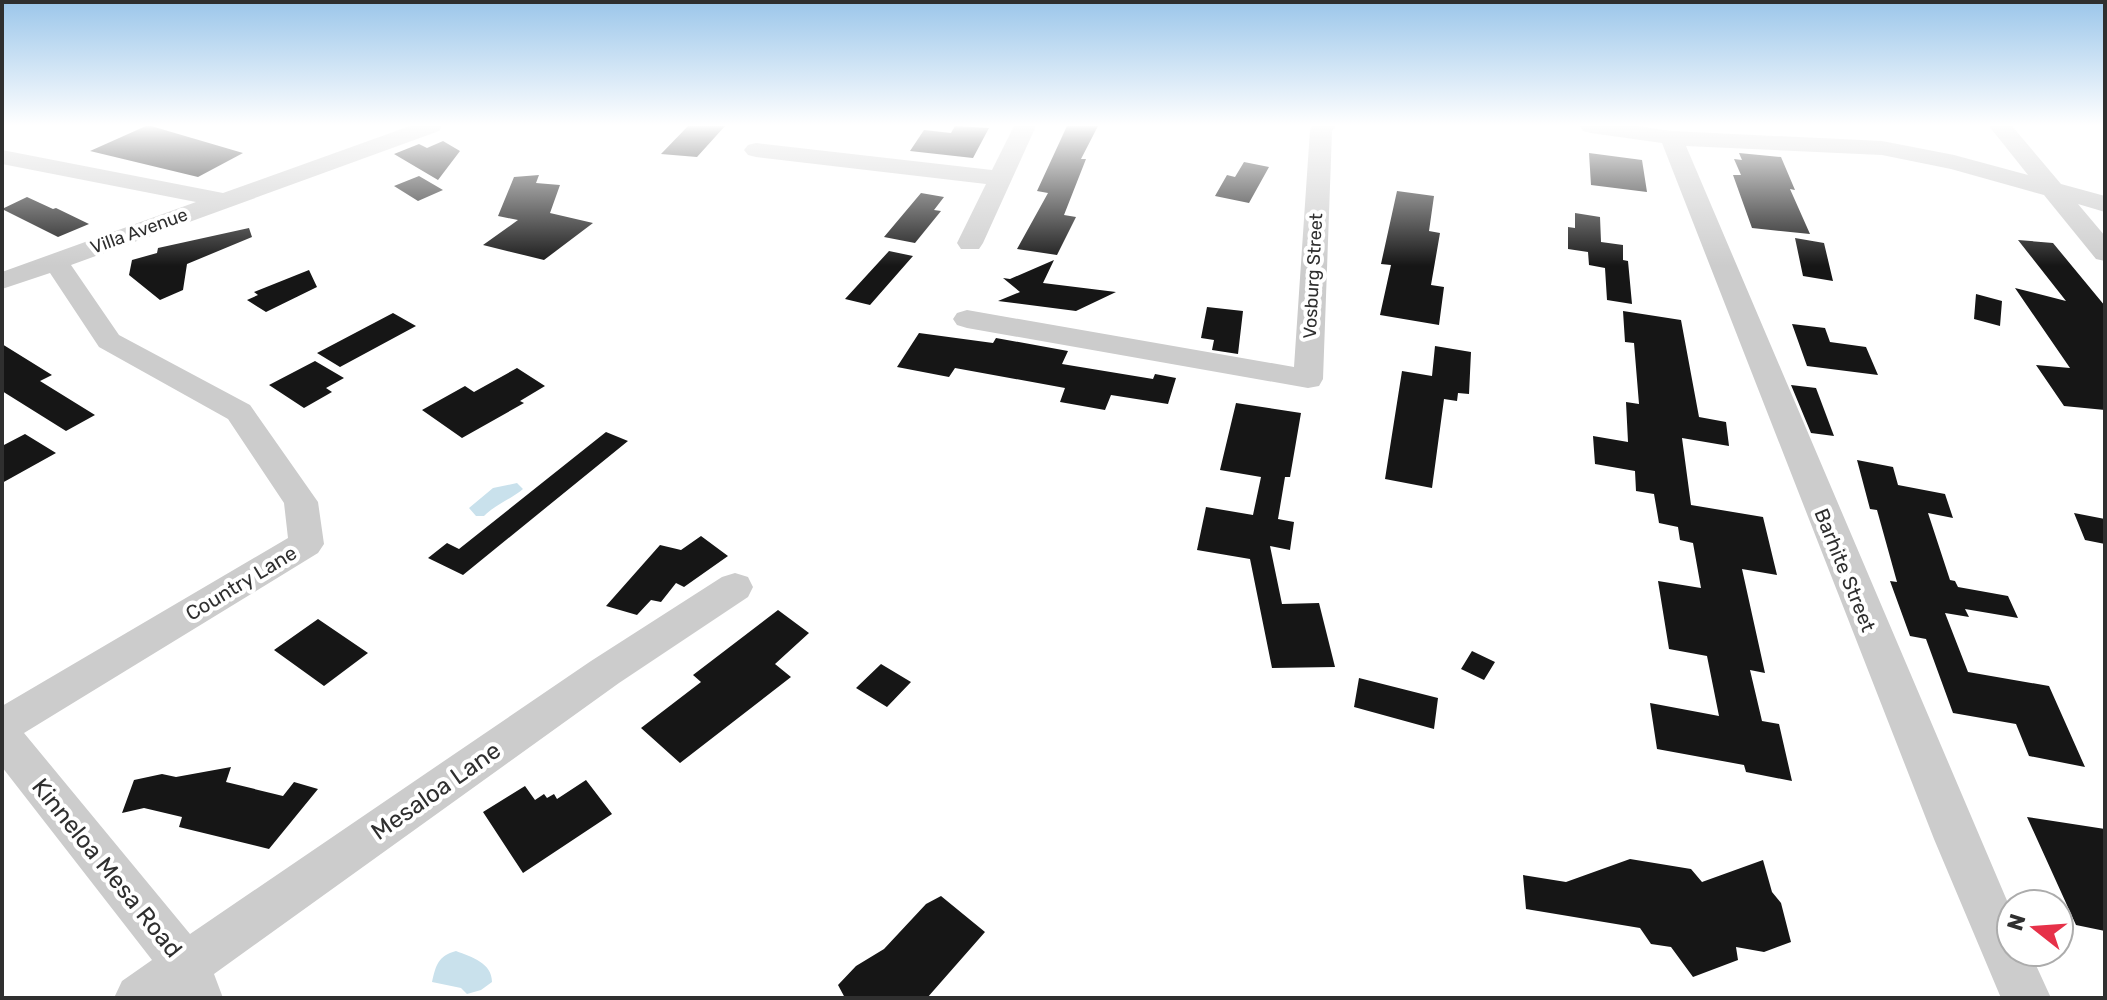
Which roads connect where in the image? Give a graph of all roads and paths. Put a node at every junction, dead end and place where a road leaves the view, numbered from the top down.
1 (77, 173) edge
2 (298, 173) edge
3 (954, 173) edge
4 (1003, 173) edge
5 (1319, 173) edge
6 (1685, 173) edge
7 (1992, 173) edge
8 (2039, 173) edge
9 (1001, 178) junction
10 (2053, 190) junction
11 (223, 199) junction
12 (2105, 204) edge
13 (970, 243) dead end
14 (2105, 253) edge
15 (56, 262) junction
16 (2, 281) edge
17 (967, 319) dead end
18 (735, 587) dead end
19 (4, 735) edge
20 (192, 982) edge
21 (139, 998) edge
22 (2026, 998) edge

1 - 11 street
2 - 11 street, Villa Avenue
3 - 9 street
4 - 9 street
5 - 17 street, Vosburg Street
6 - 22 street, Barhite Street
7 - 10 street
8 - 10 street
9 - 13 street
10 - 12 street
10 - 14 street
11 - 15 street, Villa Avenue
15 - 16 street, Villa Avenue
15 - 19 street, Country Lane
18 - 20 street, Mesaloa Lane
19 - 20 street, Kinneloa Mesa Road
20 - 21 street, Mesaloa Lane

